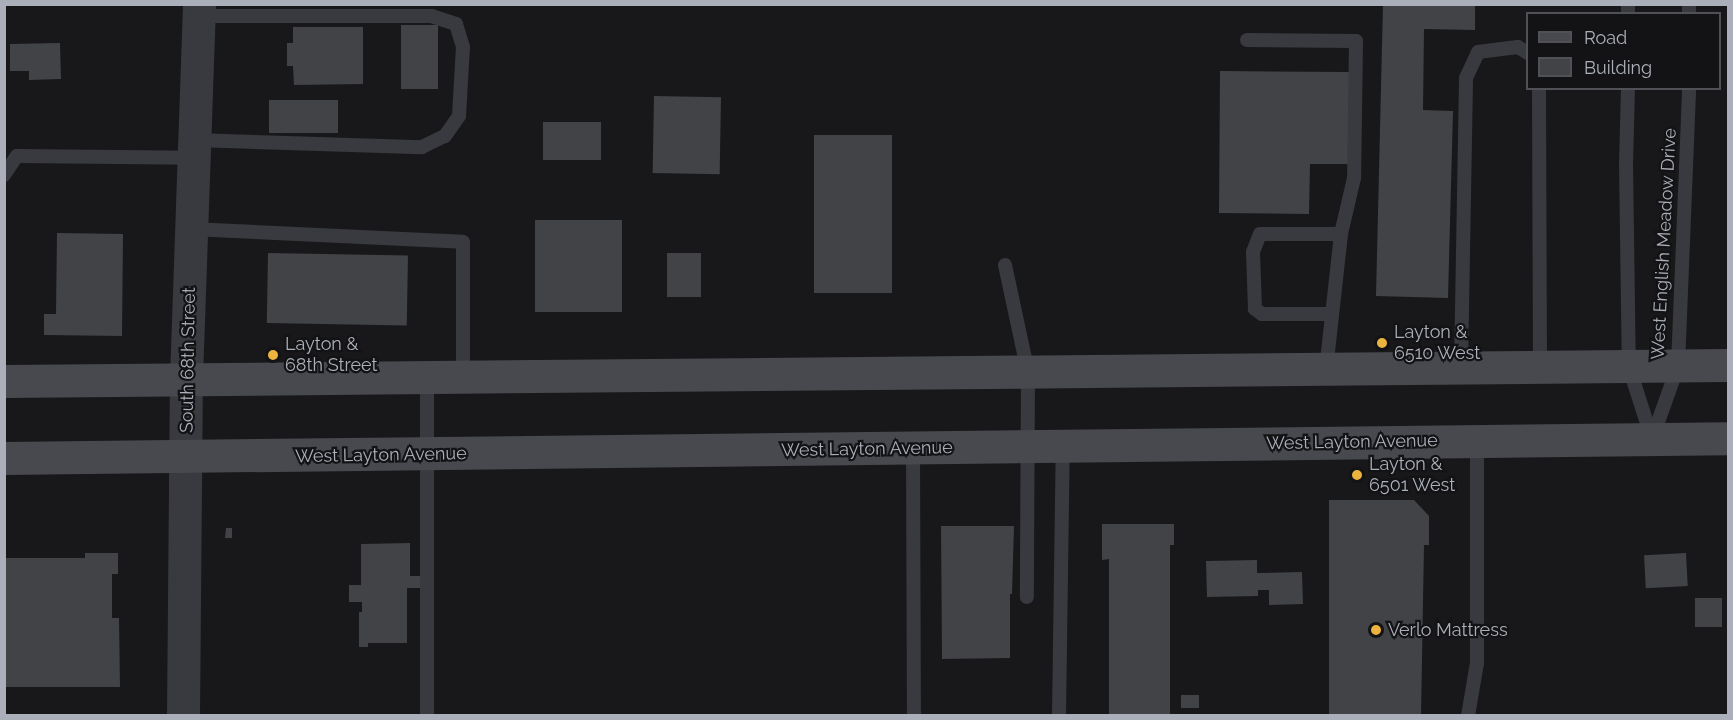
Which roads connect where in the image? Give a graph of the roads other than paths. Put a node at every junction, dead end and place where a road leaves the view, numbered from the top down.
1 (199, 10) edge
2 (1247, 40) dead end
3 (1526, 52) edge
4 (1539, 90) edge
5 (1628, 90) edge
6 (1689, 90) edge
7 (194, 149) junction
8 (4, 175) edge
9 (191, 230) junction
10 (1341, 234) junction
11 (1005, 265) dead end
12 (1332, 314) junction
13 (1728, 365) edge
14 (1678, 366) junction
15 (1629, 367) junction
16 (1540, 368) junction
17 (1461, 369) junction
18 (1326, 370) junction
19 (1028, 372) junction
20 (427, 376) junction
21 (463, 376) junction
22 (186, 378) junction
23 (4, 381) edge
24 (1728, 438) edge
25 (1652, 439) junction
26 (1477, 441) junction
27 (1028, 446) junction
28 (1063, 446) junction
29 (913, 448) junction
30 (426, 454) junction
31 (188, 457) junction
32 (4, 458) edge
33 (1028, 597) dead end
34 (183, 716) edge
35 (427, 716) edge
36 (914, 716) edge
37 (1059, 716) edge
38 (1468, 716) edge

1 - 7 street, South 68th Street
1 - 7 lane
2 - 10 lane
3 - 17 lane
4 - 16 lane
5 - 15 lane, West English Meadow Drive
6 - 14 lane, West English Meadow Drive
7 - 8 lane
7 - 9 street, South 68th Street
9 - 21 lane
9 - 22 street, South 68th Street
10 - 12 lane
10 - 12 lane
11 - 19 lane
12 - 18 lane
13 - 14 main road
14 - 15 main road
14 - 25 lane, West English Meadow Drive
15 - 16 main road
15 - 25 lane, West English Meadow Drive
16 - 17 main road
17 - 18 main road
18 - 19 main road
19 - 21 main road
19 - 27 lane
20 - 21 main road
20 - 22 main road
20 - 30 lane
22 - 23 main road
22 - 31 street, South 68th Street
24 - 25 main road, West Layton Avenue
25 - 26 main road, West Layton Avenue
26 - 28 main road, West Layton Avenue
26 - 38 lane
27 - 28 main road, West Layton Avenue
27 - 29 main road, West Layton Avenue
27 - 33 lane
28 - 37 lane
29 - 30 main road, West Layton Avenue
29 - 36 lane
30 - 31 main road, West Layton Avenue
30 - 35 lane
31 - 32 main road, West Layton Avenue
31 - 34 street, South 68th Street

